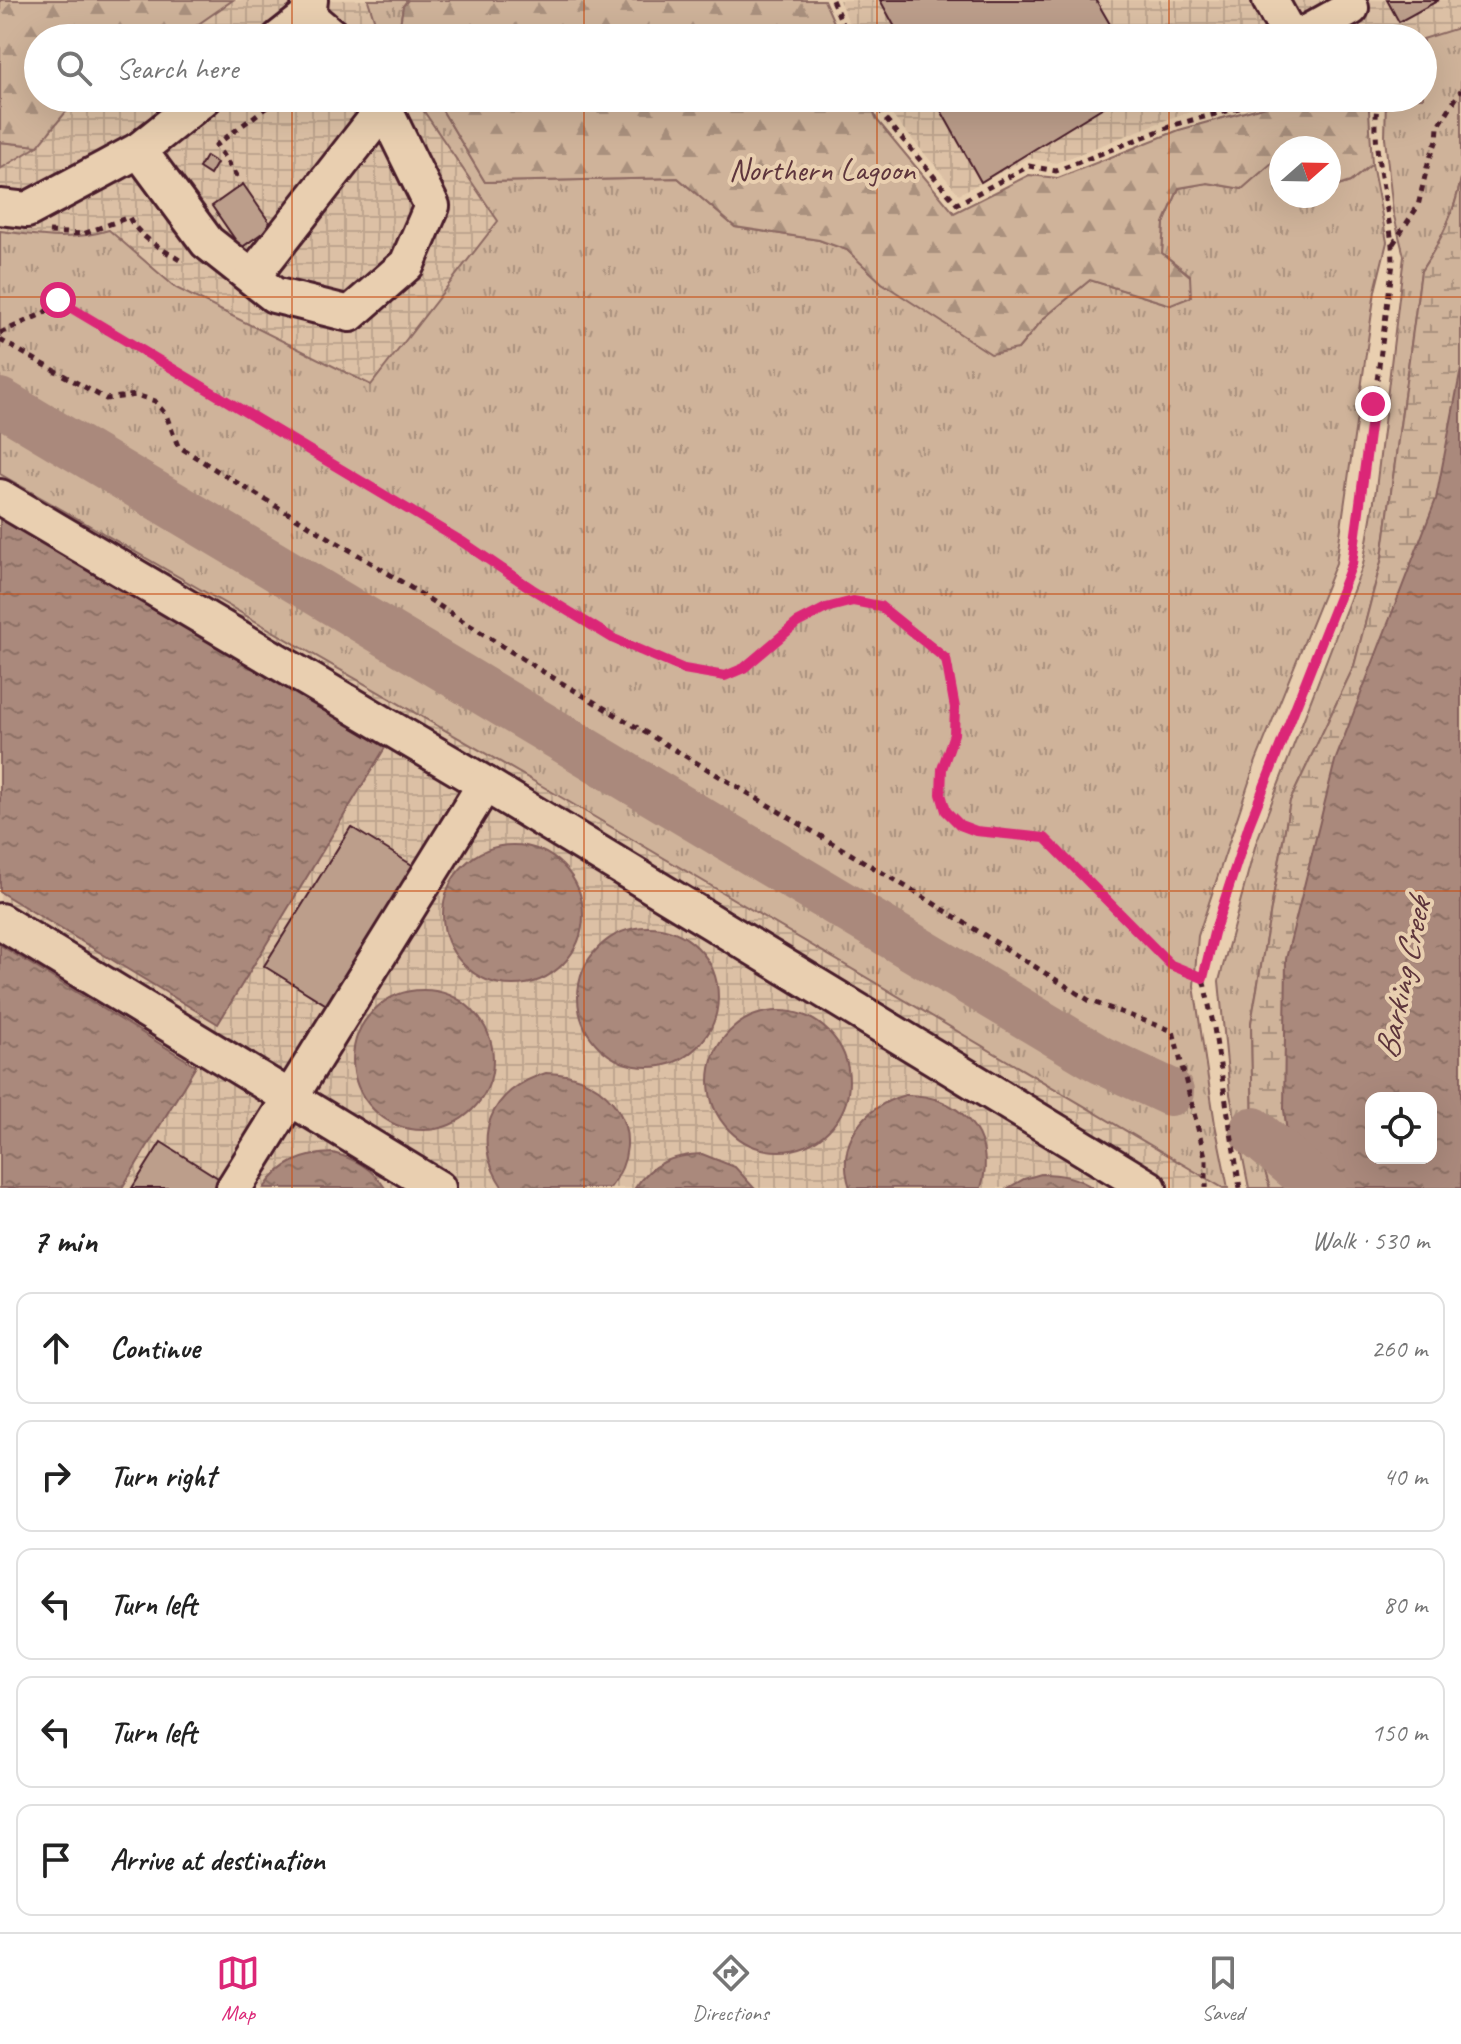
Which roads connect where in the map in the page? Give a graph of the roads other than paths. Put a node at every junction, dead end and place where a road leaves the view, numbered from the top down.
1 (1270, 0) edge
2 (309, 8) edge
3 (1351, 8) dead end
4 (294, 24) edge
5 (322, 24) edge
6 (1283, 24) edge
7 (1322, 24) edge
8 (186, 112) edge
9 (375, 112) edge
10 (386, 112) edge
11 (139, 150) junction
12 (0, 207) edge
13 (252, 277) junction
14 (0, 497) edge
15 (485, 784) junction
16 (0, 921) edge
17 (289, 1097) junction
18 (234, 1188) edge
19 (438, 1188) edge
20 (1149, 1188) edge

1 - 6 lane
2 - 4 lane
2 - 5 lane
3 - 7 lane
8 - 11 lane
9 - 13 lane
10 - 13 lane
11 - 12 lane
11 - 13 lane
14 - 15 lane
15 - 17 lane
15 - 20 lane
16 - 17 lane
17 - 18 lane
17 - 19 lane

